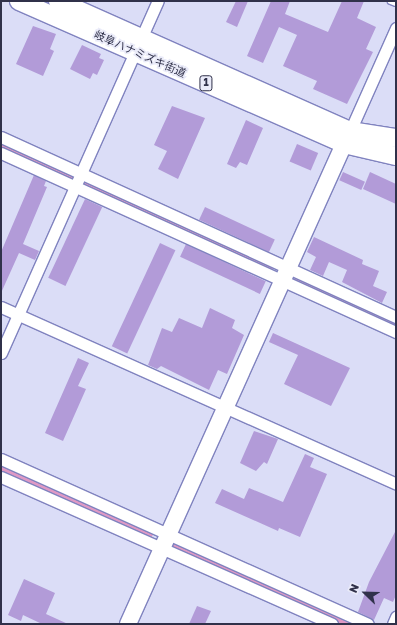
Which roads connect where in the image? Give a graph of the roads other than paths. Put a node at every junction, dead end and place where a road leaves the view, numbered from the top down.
1 (18, 1) edge
2 (58, 1) edge
3 (158, 1) edge
4 (391, 1) edge
5 (396, 3) edge
6 (396, 28) edge
7 (138, 46) junction
8 (1, 137) edge
9 (347, 137) junction
10 (396, 138) edge
11 (1, 153) edge
12 (396, 156) edge
13 (81, 174) junction
14 (76, 187) junction
15 (285, 274) junction
16 (1, 307) edge
17 (18, 315) junction
18 (396, 317) edge
19 (396, 332) edge
20 (1, 353) edge
21 (225, 408) junction
22 (1, 459) edge
23 (1, 477) edge
24 (396, 484) edge
25 (165, 541) junction
26 (396, 617) edge
27 (128, 624) edge
28 (332, 624) edge
29 (368, 624) edge
30 (393, 624) edge

1 - 7 main road, 岐阜ハナミズキ街道 / 1
2 - 7 main road, 岐阜ハナミズキ街道 / 1
3 - 7 street
4 - 5 lane
6 - 9 street
7 - 9 main road, 岐阜ハナミズキ街道 / 1
7 - 13 street
8 - 13 street
9 - 10 main road, 岐阜ハナミズキ街道 / 1
9 - 12 main road, 岐阜ハナミズキ街道 / 1
9 - 15 street
11 - 14 street
13 - 14 street
13 - 15 street
14 - 15 street
14 - 17 street
15 - 18 street
15 - 19 street
15 - 21 street
16 - 17 street
17 - 20 street
17 - 21 street
21 - 24 street
21 - 25 street
22 - 25 street
23 - 25 street
25 - 27 street
25 - 28 street
25 - 29 street
26 - 30 street

